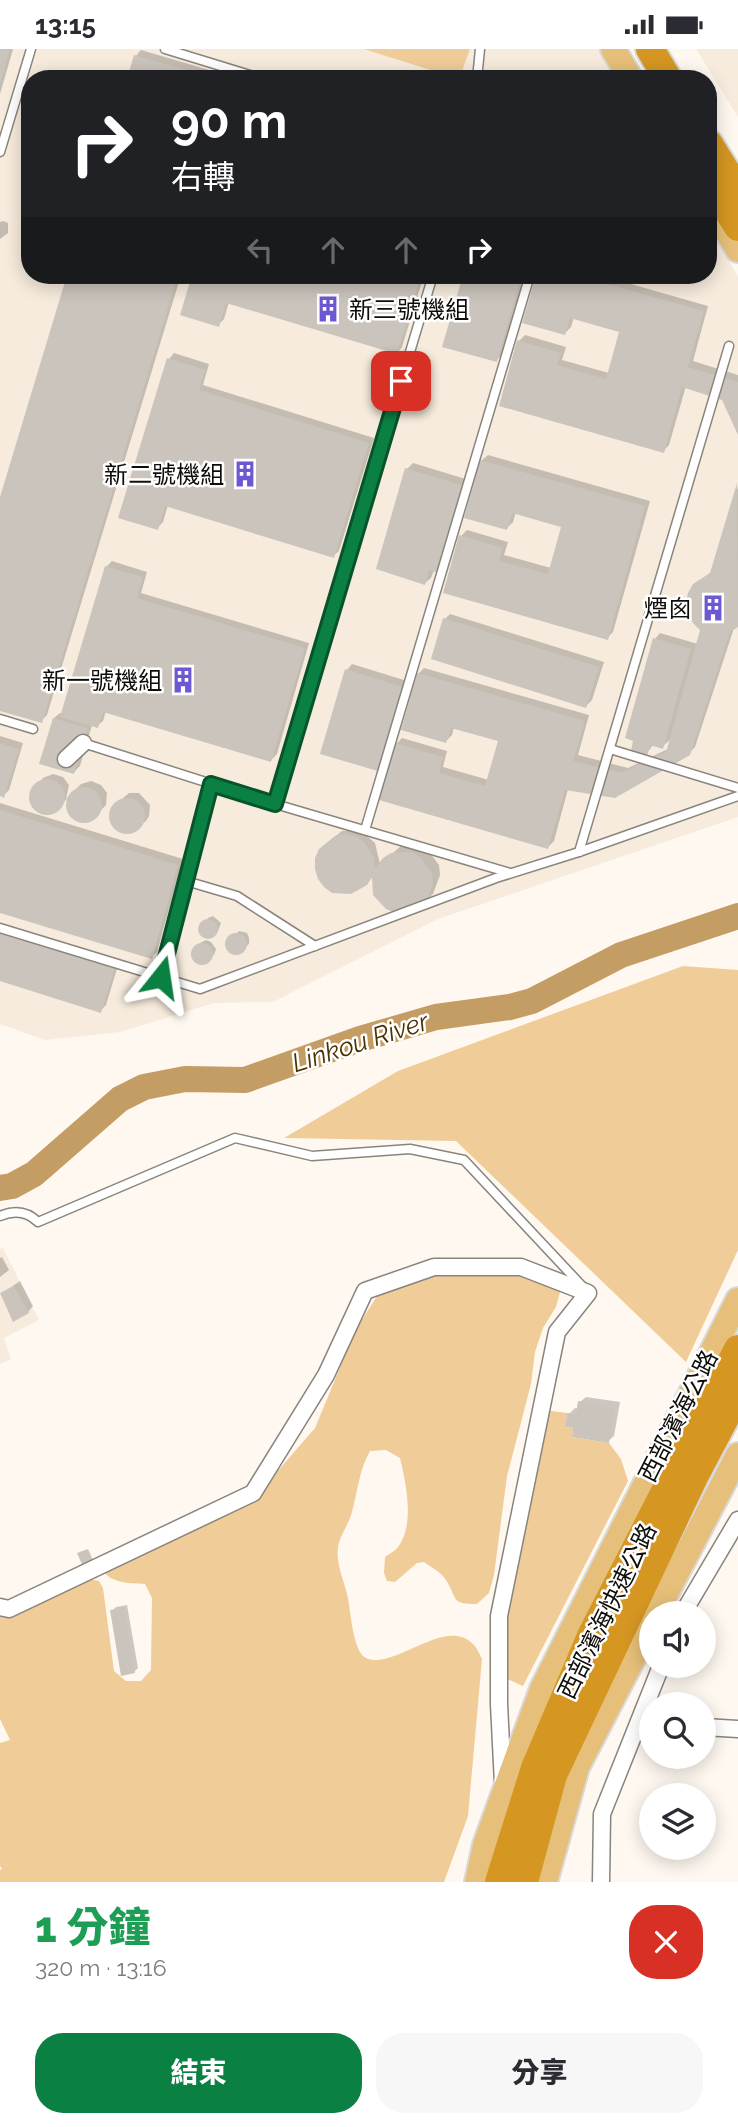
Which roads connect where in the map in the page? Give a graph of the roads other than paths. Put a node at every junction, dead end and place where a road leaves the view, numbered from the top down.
1 (31, 49) edge
2 (165, 49) edge
3 (480, 49) edge
4 (613, 49) edge
5 (627, 49) edge
6 (650, 49) edge
7 (660, 49) edge
8 (25, 70) edge
9 (234, 70) edge
10 (478, 70) edge
11 (626, 70) edge
12 (640, 70) edge
13 (663, 70) edge
14 (673, 70) edge
15 (21, 82) edge
16 (717, 139) edge
17 (0, 152) edge
18 (717, 157) edge
19 (738, 173) edge
20 (738, 191) edge
21 (717, 193) edge
22 (717, 216) edge
23 (738, 227) edge
24 (738, 250) edge
25 (430, 284) edge
26 (527, 284) edge
27 (729, 346) dead end
28 (0, 719) edge
29 (33, 729) dead end
30 (83, 743) joint
31 (610, 749) junction
32 (66, 759) dead end
33 (211, 784) junction
34 (738, 788) edge
35 (738, 796) edge
36 (275, 804) junction
37 (365, 830) junction
38 (579, 852) junction
39 (510, 873) junction
40 (186, 881) junction
41 (0, 928) edge
42 (315, 946) junction
43 (161, 977) junction
44 (0, 1216) edge
45 (588, 1293) junction
46 (738, 1300) edge
47 (738, 1349) edge
48 (738, 1393) edge
49 (738, 1455) edge
50 (738, 1520) edge
51 (662, 1601) edge
52 (690, 1601) edge
53 (0, 1607) edge
54 (639, 1647) edge
55 (656, 1678) edge
56 (716, 1728) edge
57 (738, 1729) edge
58 (504, 1792) junction
59 (477, 1882) edge
60 (499, 1882) edge
61 (524, 1882) edge
62 (545, 1882) edge
63 (601, 1882) edge

1 - 8 lane
2 - 9 lane
3 - 10 lane
4 - 11 main road
5 - 12 highway
6 - 13 highway
7 - 14 main road
15 - 17 lane
16 - 19 main road
18 - 20 highway
21 - 23 highway
22 - 24 main road
25 - 36 lane
26 - 37 lane
27 - 31 lane
28 - 29 lane
30 - 32 street
30 - 33 lane
31 - 34 lane
31 - 38 lane
33 - 36 lane
33 - 40 lane
35 - 38 lane
36 - 37 lane
37 - 39 lane
38 - 39 lane
39 - 42 lane
40 - 42 lane
40 - 43 lane
41 - 43 lane
42 - 43 lane
44 - 45 lane
45 - 53 street
45 - 58 street
46 - 58 main road, 西部濱海公路
47 - 60 highway, 西部濱海快速公路
48 - 61 highway, 西部濱海快速公路
49 - 51 main road
50 - 52 street
54 - 62 main road
55 - 63 street
56 - 57 street
58 - 59 main road, 西部濱海公路

